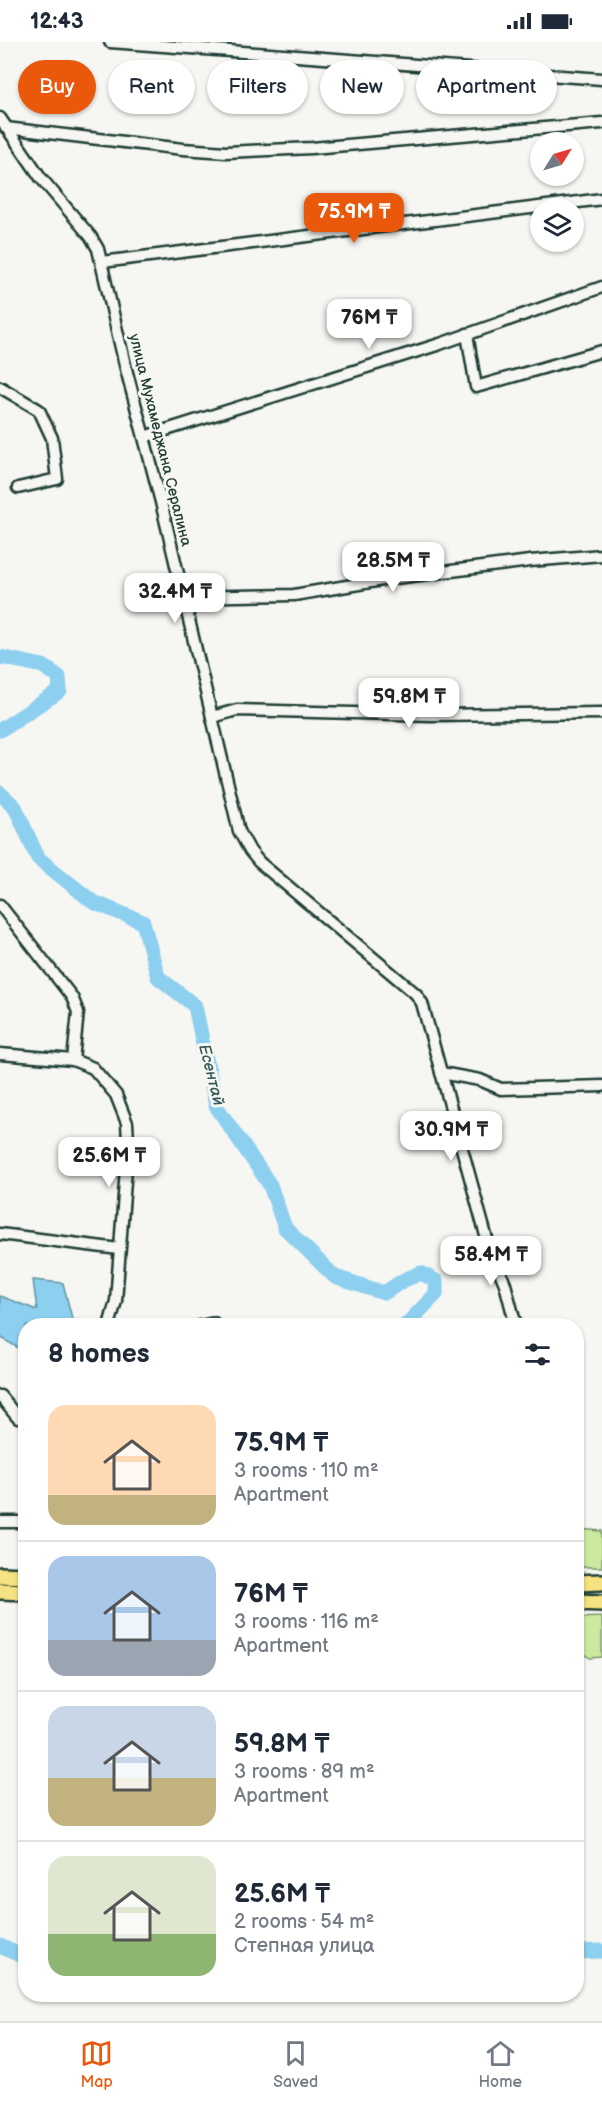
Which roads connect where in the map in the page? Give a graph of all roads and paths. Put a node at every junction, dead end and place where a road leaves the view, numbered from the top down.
1 (110, 42) edge
2 (602, 79) edge
3 (0, 118) edge
4 (602, 123) edge
5 (6, 128) junction
6 (602, 199) edge
7 (102, 262) junction
8 (602, 287) edge
9 (467, 334) junction
10 (602, 351) edge
11 (0, 387) edge
12 (144, 436) junction
13 (18, 488) dead end
14 (602, 555) edge
15 (183, 597) junction
16 (602, 713) edge
17 (212, 717) junction
18 (0, 905) edge
19 (0, 1054) edge
20 (74, 1060) junction
21 (441, 1073) junction
22 (602, 1086) edge
23 (0, 1234) edge
24 (118, 1249) junction
25 (111, 1318) edge
26 (514, 1318) edge
27 (0, 1396) edge
28 (18, 1418) dead end
29 (0, 1522) edge
30 (18, 1522) edge
31 (0, 1575) edge
32 (18, 1576) edge
33 (602, 1582) edge
34 (584, 1583) edge
35 (0, 1591) edge
36 (18, 1592) edge
37 (584, 1602) edge
38 (602, 1603) edge

1 - 2 street
3 - 5 street, улица Мухамеджана Сералина
4 - 5 street
5 - 7 street, улица Мухамеджана Сералина
6 - 7 street
7 - 12 street, улица Мухамеджана Сералина
8 - 9 street
9 - 10 street
9 - 12 street
11 - 13 street
12 - 15 street, улица Мухамеджана Сералина
14 - 15 street
15 - 17 street, улица Мухамеджана Сералина
16 - 17 street
17 - 21 street, улица Мухамеджана Сералина
18 - 20 street
19 - 20 street
20 - 24 street
21 - 22 street
21 - 26 street, улица Мухамеджана Сералина
23 - 24 street
24 - 25 street
27 - 28 street
29 - 30 street
31 - 32 highway
33 - 34 highway
35 - 36 highway
37 - 38 highway

